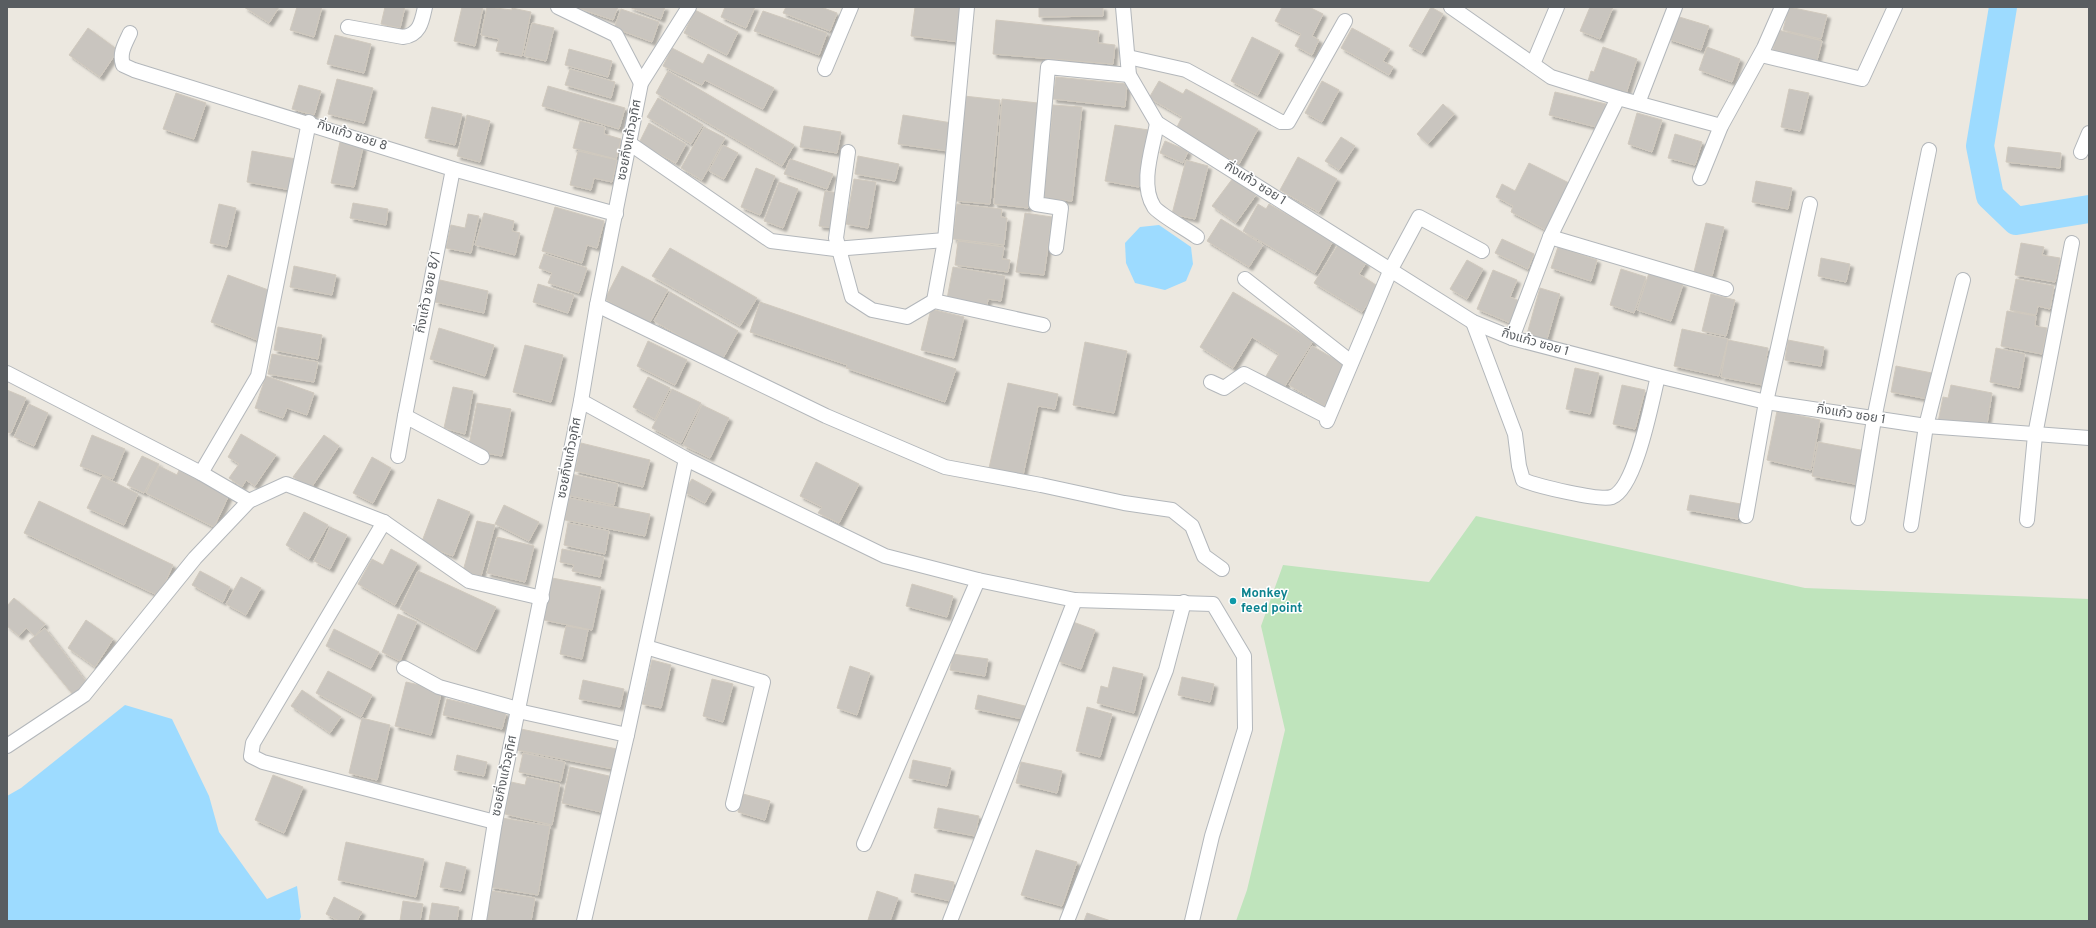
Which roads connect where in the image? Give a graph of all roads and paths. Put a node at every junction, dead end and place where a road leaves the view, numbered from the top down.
1 (425, 7) edge
2 (560, 7) edge
3 (689, 7) edge
4 (850, 7) edge
5 (967, 7) edge
6 (1123, 7) edge
7 (1451, 7) edge
8 (1557, 7) edge
9 (1675, 7) edge
10 (1782, 7) edge
11 (1895, 7) edge
12 (1345, 21) dead end
13 (348, 27) dead end
14 (130, 33) dead end
15 (1760, 55) junction
16 (1128, 57) junction
17 (1533, 64) junction
18 (825, 69) dead end
19 (1129, 75) junction
20 (641, 83) junction
21 (1618, 98) junction
22 (1638, 103) junction
23 (309, 122) junction
24 (1157, 123) junction
25 (1721, 126) junction
26 (2089, 133) edge
27 (629, 143) junction
28 (1929, 150) dead end
29 (848, 152) dead end
30 (2081, 152) dead end
31 (453, 168) junction
32 (1700, 178) dead end
33 (1810, 204) dead end
34 (616, 214) junction
35 (1197, 236) dead end
36 (1550, 238) junction
37 (945, 240) junction
38 (2072, 243) dead end
39 (1056, 248) dead end
40 (839, 249) junction
41 (1482, 251) dead end
42 (1391, 269) junction
43 (1245, 279) dead end
44 (1963, 280) dead end
45 (1726, 289) dead end
46 (934, 301) junction
47 (597, 305) junction
48 (1473, 322) junction
49 (1043, 324) dead end
50 (1512, 338) junction
51 (1351, 362) junction
52 (7, 373) edge
53 (1658, 376) junction
54 (1211, 382) dead end
55 (581, 401) junction
56 (1766, 402) junction
57 (405, 416) junction
58 (1874, 419) junction
59 (1926, 426) junction
60 (2035, 435) junction
61 (2089, 438) edge
62 (398, 456) dead end
63 (482, 457) dead end
64 (686, 459) junction
65 (202, 473) junction
66 (249, 501) junction
67 (1746, 516) dead end
68 (1858, 518) dead end
69 (2027, 520) dead end
70 (384, 522) junction
71 (1911, 525) dead end
72 (1222, 569) dead end
73 (978, 580) junction
74 (542, 598) junction
75 (1075, 600) junction
76 (1184, 602) junction
77 (646, 648) junction
78 (404, 668) dead end
79 (518, 710) junction
80 (627, 735) junction
81 (7, 746) edge
82 (733, 804) dead end
83 (495, 822) junction
84 (864, 844) dead end
85 (479, 921) edge
86 (584, 921) edge
87 (950, 921) edge
88 (1067, 921) edge
89 (1192, 921) edge

1 - 13 street
2 - 20 street
3 - 20 street, ซอยกิ่งแก้วอุทิศ
4 - 18 street
5 - 37 street
6 - 16 street, กิ่งแก้ว ซอย 1
7 - 17 street
8 - 17 street
9 - 22 street
10 - 15 street
11 - 15 street
12 - 16 street
14 - 23 street, กิ่งแก้ว ซอย 8
15 - 25 street
16 - 19 street, กิ่งแก้ว ซอย 1
17 - 21 street
19 - 24 street, กิ่งแก้ว ซอย 1
19 - 39 street
20 - 27 street, ซอยกิ่งแก้วอุทิศ
21 - 22 street
21 - 36 street
22 - 25 street
23 - 31 street, กิ่งแก้ว ซอย 8
23 - 65 street
24 - 35 street
24 - 42 street, กิ่งแก้ว ซอย 1
25 - 32 street
26 - 30 street
27 - 34 street, ซอยกิ่งแก้วอุทิศ
27 - 40 street
28 - 58 street
29 - 40 street
31 - 34 street, กิ่งแก้ว ซอย 8
31 - 57 street, กิ่งแก้ว ซอย 8/1
33 - 56 street
34 - 47 street, ซอยกิ่งแก้วอุทิศ
36 - 45 street
36 - 50 street
37 - 40 street
37 - 46 street
38 - 60 street
40 - 46 street
41 - 42 street
42 - 48 street, กิ่งแก้ว ซอย 1
42 - 51 street
43 - 51 street
44 - 59 street
46 - 49 street
47 - 55 street, ซอยกิ่งแก้วอุทิศ
47 - 72 street
48 - 50 street, กิ่งแก้ว ซอย 1
48 - 53 street
50 - 53 street, กิ่งแก้ว ซอย 1
51 - 54 street
52 - 65 street
53 - 56 street, กิ่งแก้ว ซอย 1
55 - 64 street
55 - 74 street, ซอยกิ่งแก้วอุทิศ
56 - 58 street, กิ่งแก้ว ซอย 1
56 - 67 street
57 - 62 street, กิ่งแก้ว ซอย 8/1
57 - 63 street
58 - 59 street, กิ่งแก้ว ซอย 1
58 - 68 street
59 - 60 street, กิ่งแก้ว ซอย 1
59 - 71 street
60 - 61 street, กิ่งแก้ว ซอย 1
60 - 69 street
64 - 73 street
64 - 77 street
65 - 66 street
66 - 70 street
66 - 81 street
70 - 74 street
70 - 83 street
73 - 75 street
73 - 84 street
74 - 79 street, ซอยกิ่งแก้วอุทิศ
75 - 76 street
75 - 87 street
76 - 88 street
76 - 89 street
77 - 80 street
77 - 82 street
78 - 79 street
79 - 80 street
79 - 83 street, ซอยกิ่งแก้วอุทิศ
80 - 86 street
83 - 85 street, ซอยกิ่งแก้วอุทิศ

